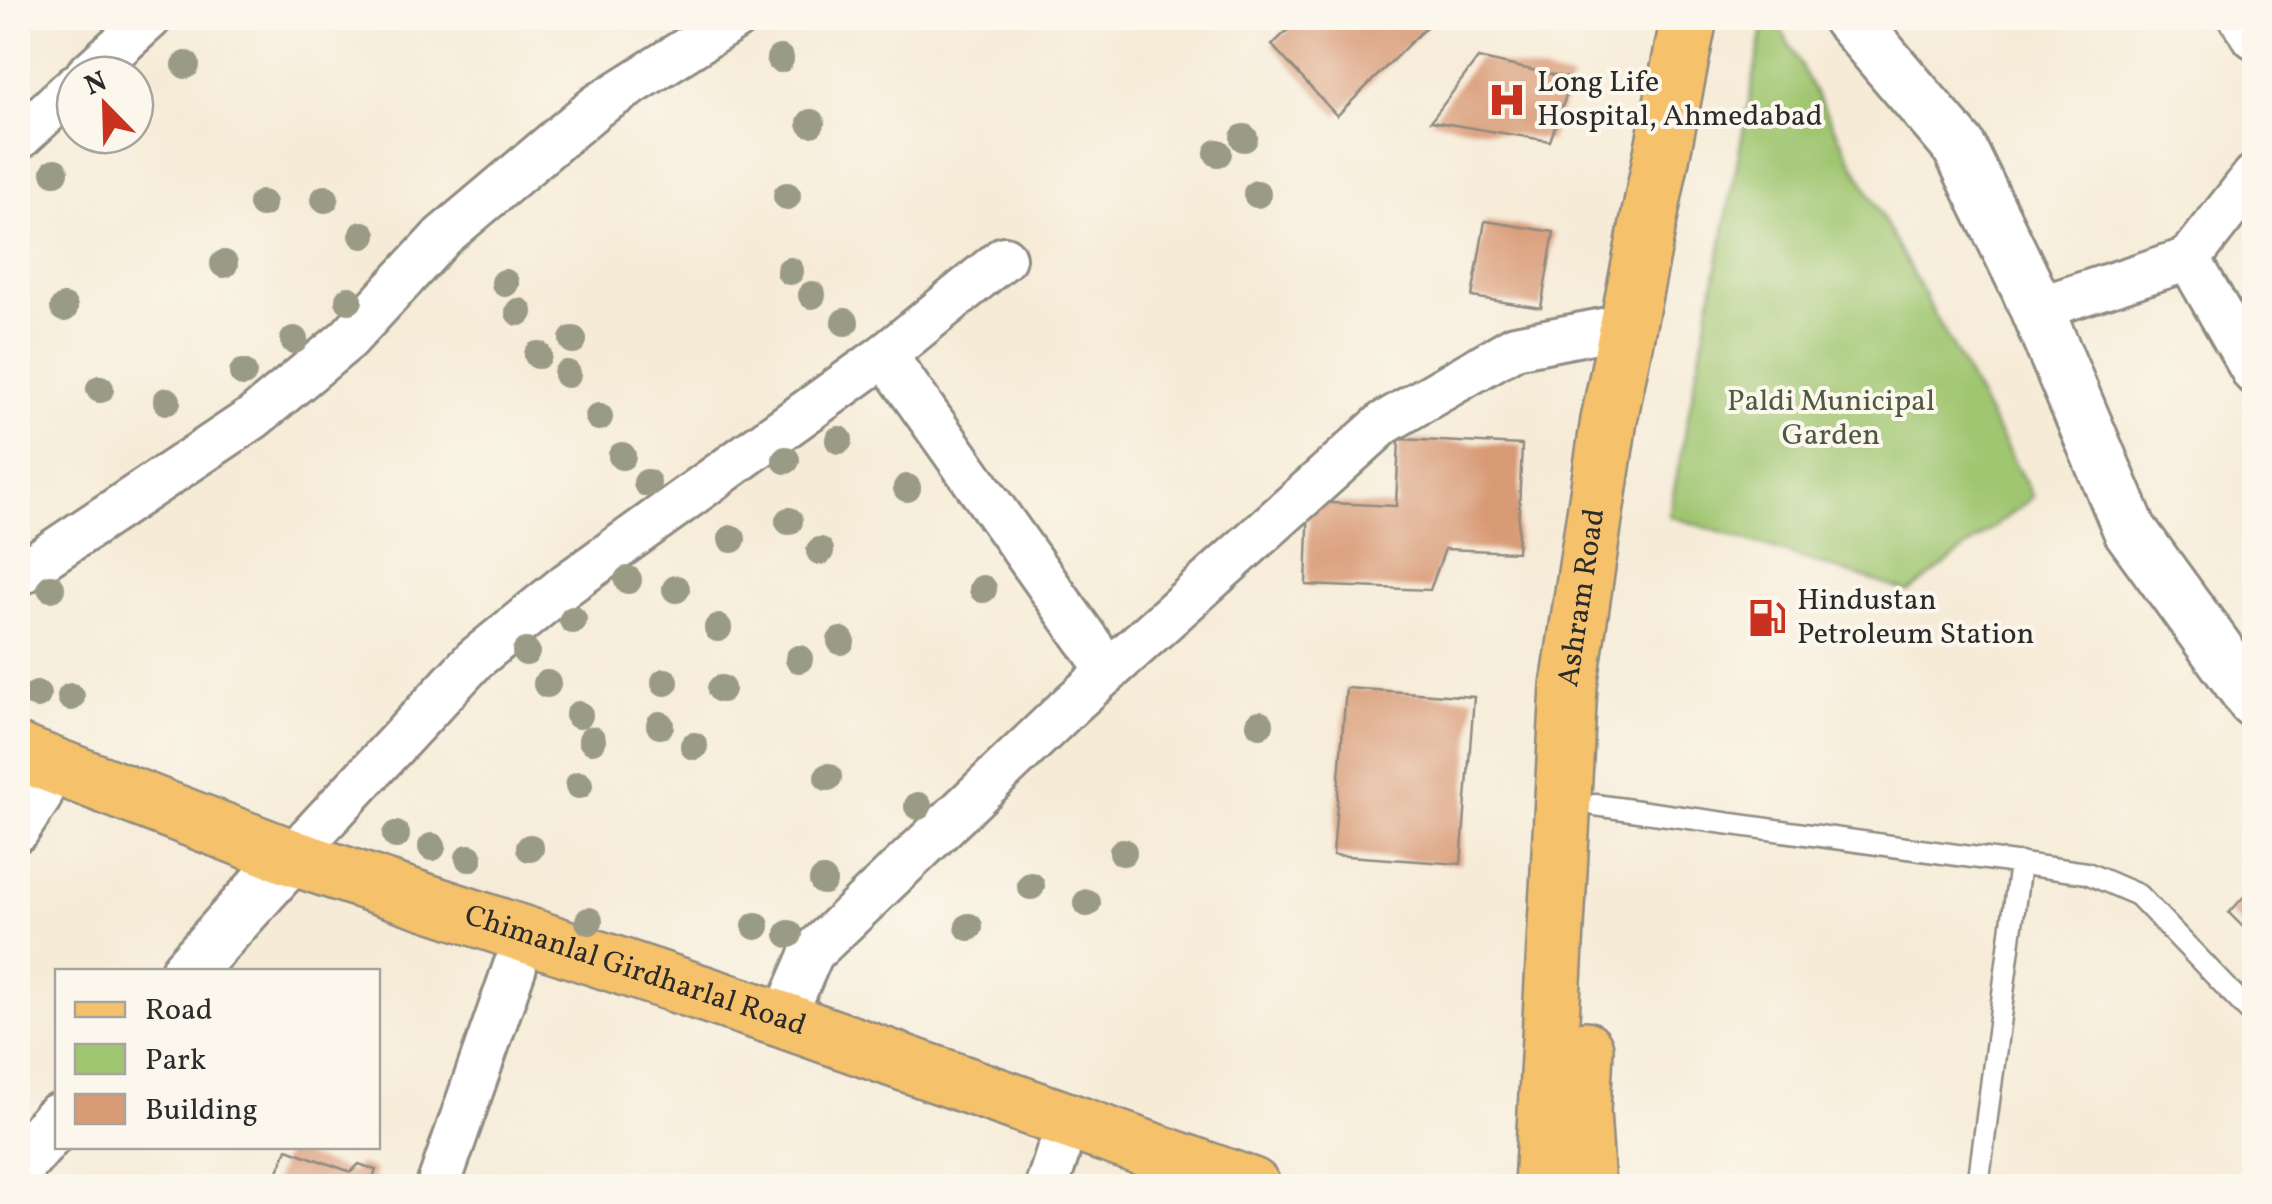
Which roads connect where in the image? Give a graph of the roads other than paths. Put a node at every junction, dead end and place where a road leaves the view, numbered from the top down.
1 (736, 18) edge
2 (1689, 18) edge
3 (1723, 18) edge
4 (1849, 18) edge
5 (2240, 18) edge
6 (142, 20) edge
7 (2254, 37) edge
8 (107, 55) edge
9 (55, 105) edge
10 (18, 140) edge
11 (2254, 176) edge
12 (1004, 258) dead end
13 (2189, 259) junction
14 (2036, 309) junction
15 (1628, 325) junction
16 (884, 355) junction
17 (2254, 373) edge
18 (18, 575) edge
19 (1109, 671) junction
20 (2254, 701) edge
21 (23, 792) edge
22 (1595, 805) junction
23 (2020, 863) junction
24 (279, 868) junction
25 (515, 966) junction
26 (190, 969) edge
27 (2254, 1016) edge
28 (783, 1020) junction
29 (55, 1123) edge
30 (18, 1166) edge
31 (1052, 1169) edge
32 (438, 1186) edge
33 (1160, 1186) edge
34 (1252, 1186) edge
35 (1542, 1186) edge
36 (1587, 1186) edge
37 (1978, 1186) edge

1 - 18 street
2 - 15 main road, Ashram Road
3 - 22 main road, Ashram Road
4 - 14 street
5 - 7 street
6 - 8 street
9 - 10 street
11 - 13 street
12 - 16 street
13 - 14 street
13 - 17 street
14 - 20 street
15 - 19 street
15 - 35 main road, Ashram Road
16 - 19 street
16 - 24 street
19 - 28 street
21 - 24 main road, Chimanlal Girdharlal Road
22 - 23 lane
22 - 36 main road, Ashram Road
23 - 27 lane
23 - 37 lane
24 - 25 main road, Chimanlal Girdharlal Road
24 - 26 street
24 - 28 main road, Chimanlal Girdharlal Road
25 - 31 main road, Chimanlal Girdharlal Road
25 - 32 street
28 - 34 main road, Chimanlal Girdharlal Road
29 - 30 street
31 - 33 main road, Chimanlal Girdharlal Road

